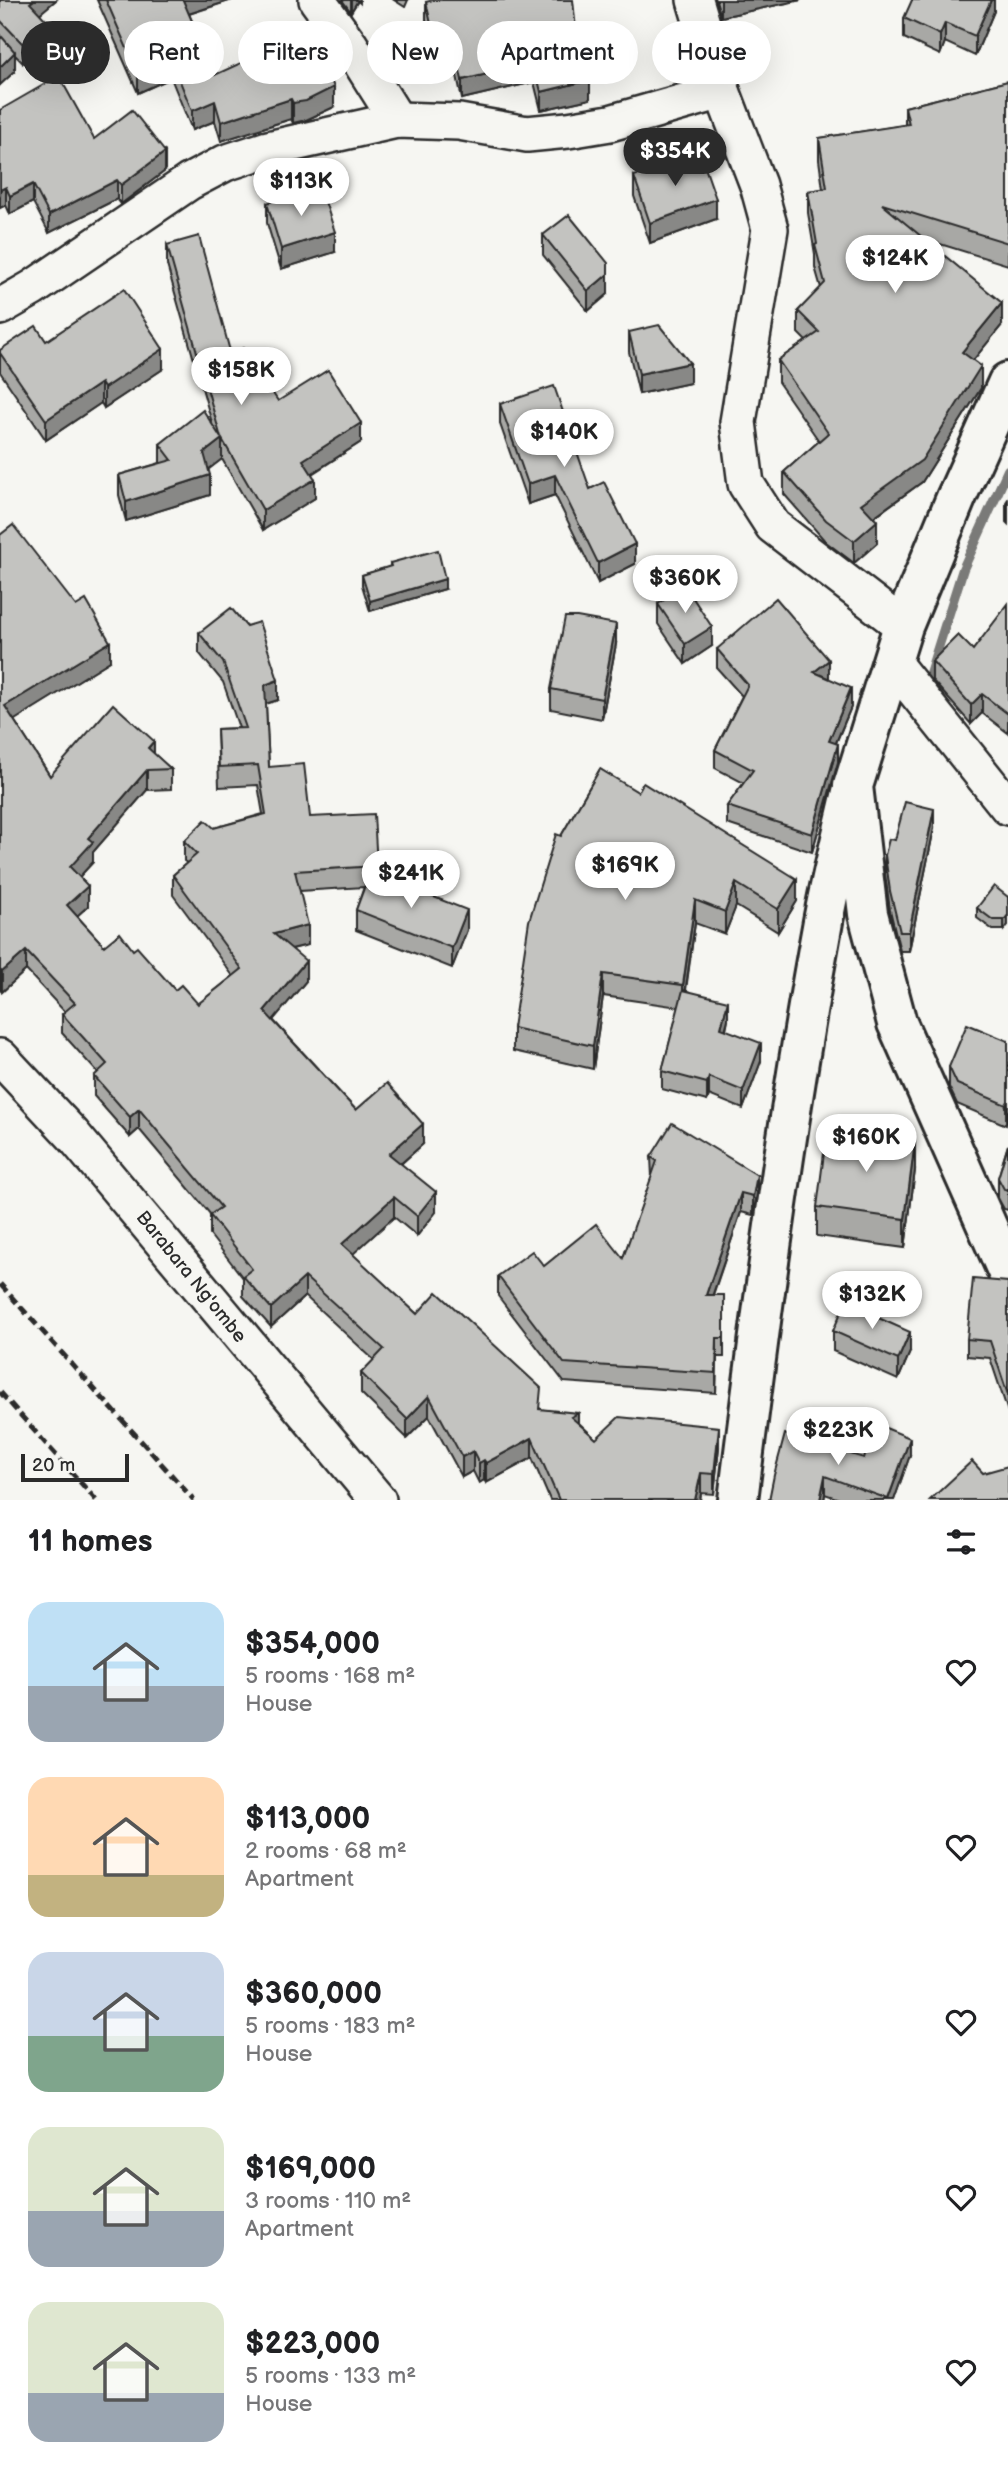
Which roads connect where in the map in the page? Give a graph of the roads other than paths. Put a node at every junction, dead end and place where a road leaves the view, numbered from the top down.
1 (317, 0) edge
2 (695, 0) edge
3 (722, 91) junction
4 (397, 120) junction
5 (0, 307) edge
6 (1008, 382) edge
7 (903, 626) junction
8 (892, 662) junction
9 (853, 786) junction
10 (1008, 807) edge
11 (0, 1057) edge
12 (1008, 1273) edge
13 (378, 1500) edge
14 (738, 1500) edge

1 - 4 street
2 - 3 street
3 - 4 street
3 - 7 street
4 - 5 street
6 - 7 main road
7 - 8 main road
8 - 9 main road
8 - 10 street
9 - 12 main road
9 - 14 main road
11 - 13 street, Barabara Ng'ombe

